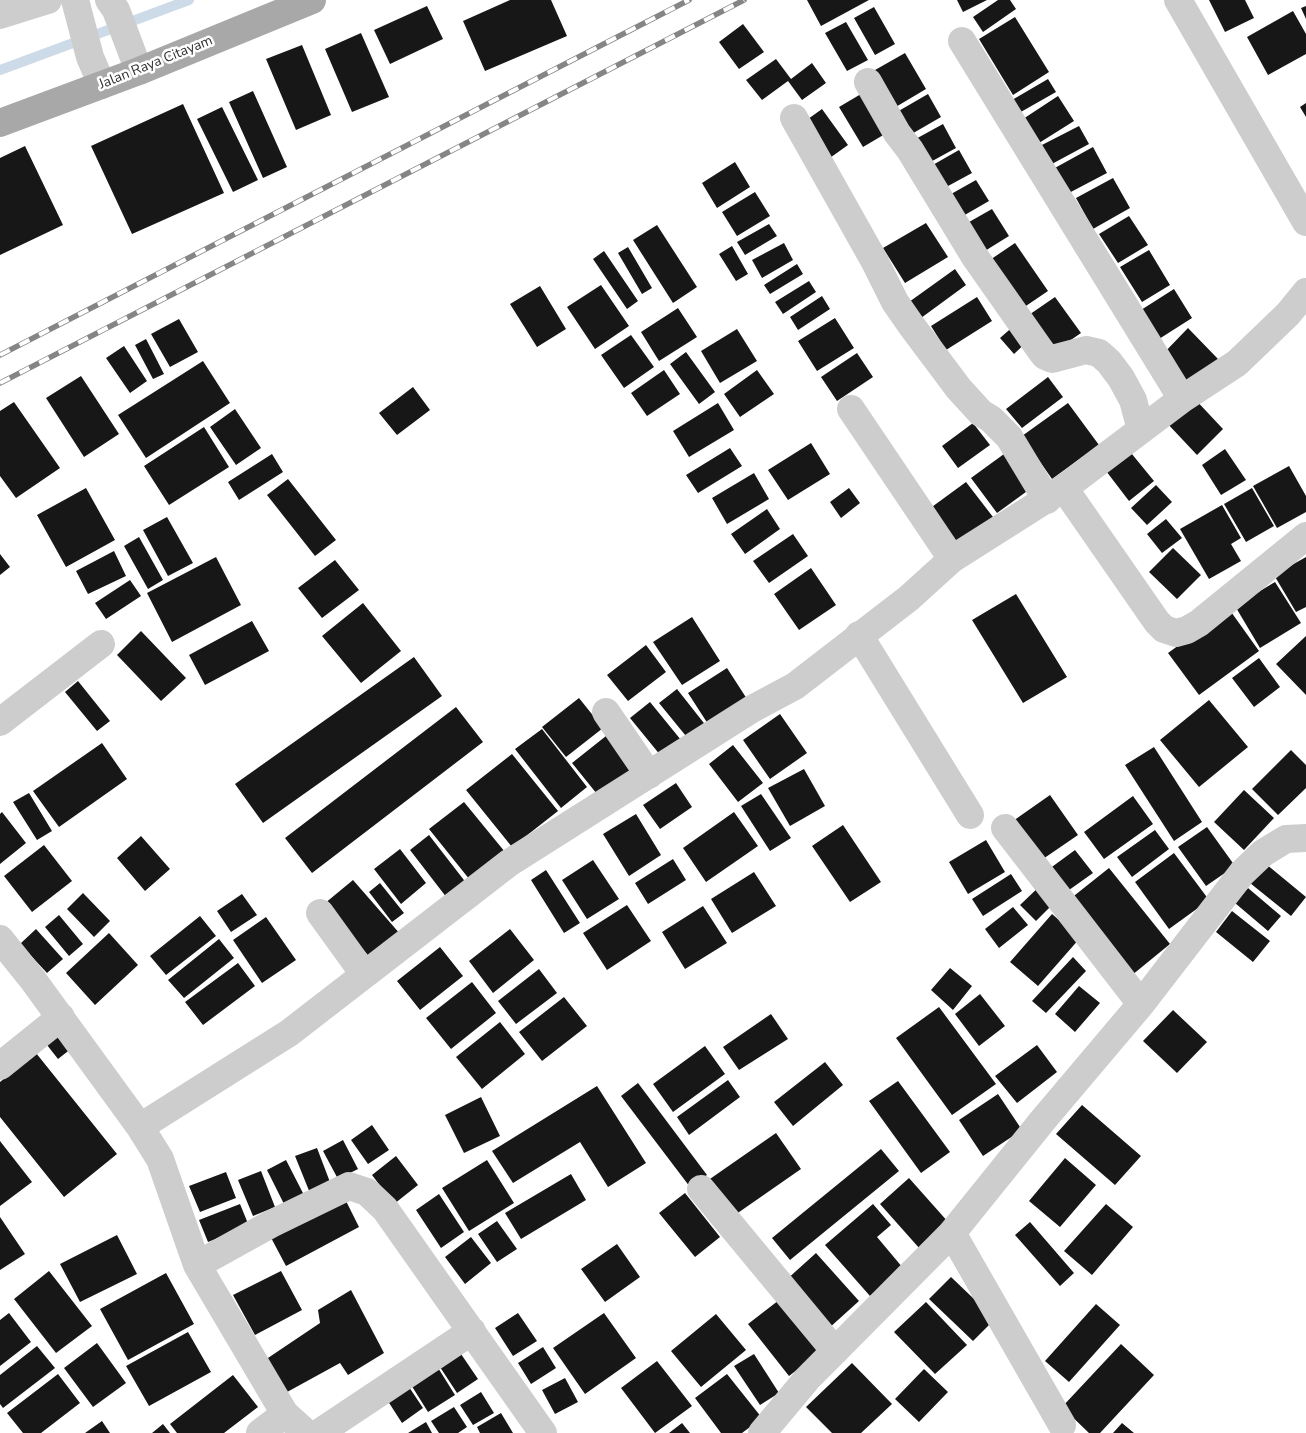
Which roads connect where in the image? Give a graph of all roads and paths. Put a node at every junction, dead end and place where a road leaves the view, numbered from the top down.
1 (48, 0) edge
2 (312, 0) edge
3 (1178, 0) edge
4 (112, 5) edge
5 (77, 9) edge
6 (0, 15) edge
7 (962, 41) dead end
8 (139, 71) junction
9 (868, 82) dead end
10 (102, 85) junction
11 (794, 118) dead end
12 (0, 123) edge
13 (1306, 222) edge
14 (1306, 292) edge
15 (1182, 399) junction
16 (851, 409) dead end
17 (1141, 430) junction
18 (1055, 494) junction
19 (1306, 536) edge
20 (952, 559) junction
21 (859, 636) junction
22 (101, 644) dead end
23 (606, 712) dead end
24 (0, 722) edge
25 (649, 775) junction
26 (970, 815) dead end
27 (1005, 828) dead end
28 (1306, 838) edge
29 (320, 913) dead end
30 (0, 939) edge
31 (364, 974) junction
32 (1141, 1004) junction
33 (61, 1017) junction
34 (0, 1066) edge
35 (140, 1127) junction
36 (701, 1189) dead end
37 (952, 1233) junction
38 (197, 1265) junction
39 (472, 1331) junction
40 (835, 1351) junction
41 (284, 1414) junction
42 (1062, 1425) dead end
43 (260, 1433) edge
44 (306, 1433) edge
45 (319, 1433) edge
46 (543, 1433) edge
47 (762, 1433) edge

1 - 6 street
2 - 8 main road, Jalan Raya Citayam
3 - 13 street
4 - 8 street
5 - 10 street
7 - 15 street
8 - 10 main road, Jalan Raya Citayam
9 - 17 street
10 - 12 main road, Jalan Raya Citayam
11 - 18 street
14 - 15 street
15 - 17 street
16 - 20 street
17 - 18 street
18 - 19 street
18 - 20 street
20 - 21 street
21 - 25 street
21 - 26 street
22 - 24 street
23 - 25 street
25 - 31 street
27 - 32 street
28 - 32 street
29 - 31 street
30 - 33 street
31 - 35 street
32 - 37 street
33 - 34 street
33 - 35 street
35 - 38 street
36 - 40 street
37 - 40 street
37 - 42 street
38 - 39 street
38 - 41 street
39 - 45 street
39 - 46 street
40 - 47 street
41 - 43 street
41 - 44 street

